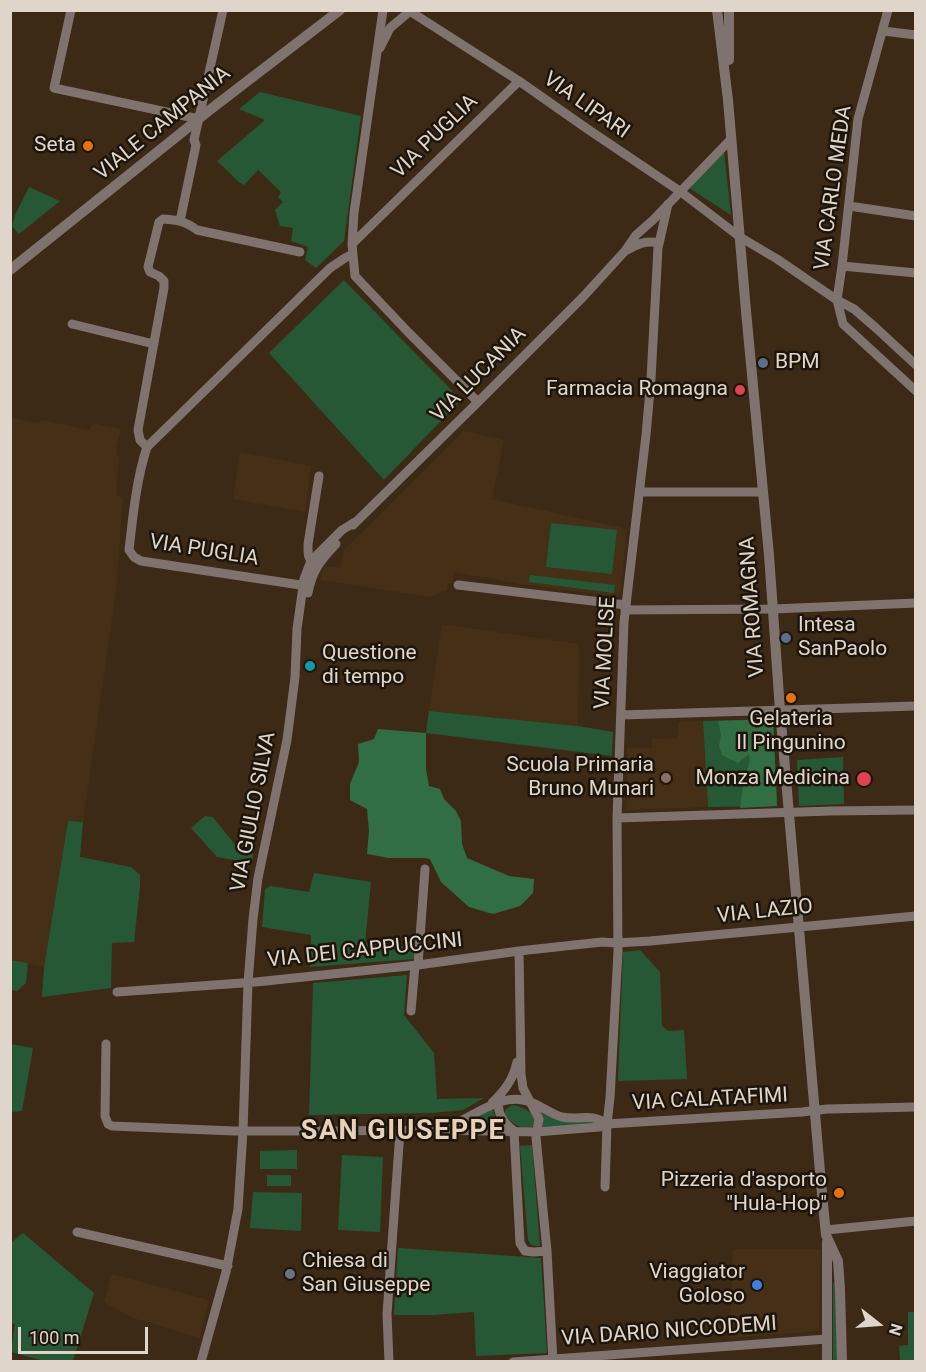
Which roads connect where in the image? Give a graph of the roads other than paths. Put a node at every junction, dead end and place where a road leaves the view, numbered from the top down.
1 (71, 10) edge
2 (223, 10) edge
3 (340, 10) edge
4 (383, 10) edge
5 (717, 10) edge
6 (729, 10) edge
7 (888, 10) edge
8 (409, 11) edge
9 (883, 31) junction
10 (915, 35) edge
11 (377, 56) junction
12 (519, 81) junction
13 (728, 100) junction
14 (199, 119) junction
15 (731, 139) junction
16 (681, 192) junction
17 (668, 204) junction
18 (849, 206) junction
19 (915, 216) edge
20 (180, 221) junction
21 (740, 237) junction
22 (659, 243) junction
23 (352, 244) junction
24 (625, 251) junction
25 (300, 252) dead end
26 (353, 254) junction
27 (842, 266) junction
28 (10, 270) edge
29 (915, 273) edge
30 (837, 300) junction
31 (72, 324) dead end
32 (154, 344) junction
33 (915, 365) edge
34 (915, 391) edge
35 (478, 402) junction
36 (147, 447) junction
37 (319, 476) dead end
38 (640, 492) junction
39 (763, 492) junction
40 (314, 562) junction
41 (306, 585) junction
42 (458, 585) dead end
43 (915, 603) edge
44 (625, 608) junction
45 (773, 609) junction
46 (915, 706) edge
47 (780, 710) junction
48 (621, 715) junction
49 (915, 810) edge
50 (789, 812) junction
51 (617, 818) junction
52 (424, 868) dead end
53 (915, 916) edge
54 (799, 926) junction
55 (617, 943) junction
56 (519, 951) junction
57 (417, 965) junction
58 (248, 983) junction
59 (117, 992) dead end
60 (411, 1011) dead end
61 (106, 1044) dead end
62 (520, 1045) junction
63 (496, 1100) junction
64 (530, 1102) junction
65 (915, 1107) edge
66 (815, 1111) junction
67 (607, 1124) junction
68 (435, 1130) junction
69 (243, 1131) junction
70 (400, 1131) junction
71 (514, 1131) junction
72 (536, 1132) junction
73 (605, 1186) dead end
74 (915, 1221) edge
75 (77, 1232) dead end
76 (827, 1234) junction
77 (547, 1251) junction
78 (228, 1266) junction
79 (827, 1339) junction
80 (553, 1360) edge
81 (532, 1361) edge
82 (201, 1362) edge
83 (389, 1362) edge
84 (513, 1362) edge
85 (827, 1362) edge
86 (842, 1362) edge

1 - 14 street
2 - 14 street
3 - 14 street, VIALE CAMPANIA
4 - 11 street
5 - 13 street, VIA ROMAGNA
6 - 13 street, VIA ROMAGNA
7 - 9 street, VIA CARLO MEDA
8 - 11 street
8 - 12 street, VIA LIPARI
9 - 10 street
9 - 18 street, VIA CARLO MEDA
11 - 23 street
12 - 16 street, VIA LIPARI
12 - 23 street, VIA PUGLIA
13 - 15 street, VIA ROMAGNA
14 - 20 street
14 - 28 street, VIALE CAMPANIA
15 - 16 street
15 - 21 street, VIA ROMAGNA
16 - 17 street
16 - 21 street, VIA LIPARI
17 - 22 street, VIA MOLISE
17 - 24 street, VIA LUCANIA
18 - 19 street
18 - 27 street, VIA CARLO MEDA
20 - 25 street
20 - 32 street
21 - 30 street, VIA CARLO MEDA
21 - 39 street, VIA ROMAGNA
22 - 24 street, VIA LUCANIA
22 - 38 street, VIA MOLISE
23 - 26 street
24 - 35 street, VIA LUCANIA
26 - 35 street
26 - 36 street
27 - 29 street
27 - 30 street, VIA CARLO MEDA
30 - 33 street, VIA CARLO MEDA
30 - 34 street, VIA CARLO MEDA
31 - 32 street
32 - 36 street
35 - 40 street, VIA LUCANIA
36 - 41 street, VIA PUGLIA
37 - 40 street, VIA GIULIO SILVA
38 - 39 street
38 - 44 street, VIA MOLISE
39 - 45 street, VIA ROMAGNA
40 - 41 street, VIA GIULIO SILVA
41 - 58 street, VIA GIULIO SILVA
42 - 44 street
43 - 45 street
44 - 45 street
44 - 48 street, VIA MOLISE
45 - 47 street, VIA ROMAGNA
46 - 47 street
47 - 48 street
47 - 50 street, VIA ROMAGNA
48 - 51 street, VIA MOLISE
49 - 50 street
50 - 51 street
50 - 54 street, VIA ROMAGNA
51 - 55 street, VIA MOLISE
52 - 57 street
53 - 54 street, VIA LAZIO
54 - 55 street, VIA LAZIO
54 - 66 street, VIA ROMAGNA
55 - 56 street, VIA DEI CAPPUCCINI
55 - 67 street, VIA MOLISE
56 - 57 street, VIA DEI CAPPUCCINI
56 - 62 street
57 - 58 street, VIA DEI CAPPUCCINI
57 - 60 street
58 - 59 street, VIA DEI CAPPUCCINI
58 - 69 street, VIA GIULIO SILVA
61 - 69 street, VIA CALATAFIMI
62 - 63 street
62 - 64 street
63 - 64 street, VIA CALATAFIMI
63 - 68 street, VIA CALATAFIMI
63 - 71 street
64 - 67 street, VIA CALATAFIMI
64 - 72 street
65 - 66 street, VIA CALATAFIMI
66 - 67 street, VIA CALATAFIMI
66 - 76 street, VIA ROMAGNA
67 - 72 street, VIA CALATAFIMI
67 - 73 street, VIA MOLISE
68 - 70 street, VIA CALATAFIMI
68 - 71 street, VIA CALATAFIMI
69 - 70 street, VIA CALATAFIMI
69 - 78 street, VIA GIULIO SILVA
70 - 83 street
71 - 72 street, VIA CALATAFIMI
71 - 77 street
72 - 77 street
74 - 76 street
75 - 78 street
76 - 79 street
76 - 86 street
77 - 80 street
78 - 82 street, VIA GIULIO SILVA
79 - 80 street, VIA DARIO NICCODEMI
79 - 85 street
80 - 81 street, VIA DARIO NICCODEMI
81 - 84 street, VIA DARIO NICCODEMI

